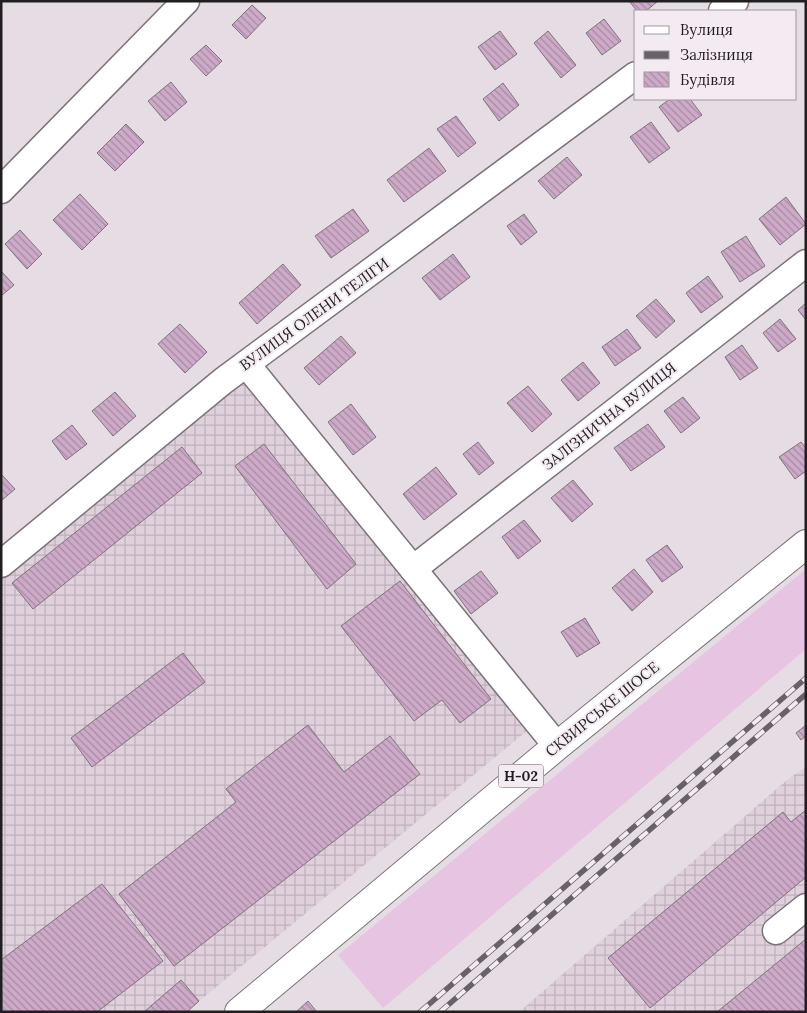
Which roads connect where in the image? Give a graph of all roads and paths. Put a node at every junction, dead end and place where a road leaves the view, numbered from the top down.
1 (186, 1) edge
2 (735, 1) edge
3 (723, 10) edge
4 (634, 76) edge
5 (1, 190) edge
6 (806, 263) edge
7 (247, 365) junction
8 (806, 544) edge
9 (1, 564) edge
10 (413, 569) junction
11 (557, 746) junction
12 (806, 907) edge
13 (776, 931) dead end
14 (239, 1012) edge

1 - 5 street
2 - 3 street
4 - 7 street, ВУЛИЦЯ ОЛЕНИ ТЕЛІГИ
6 - 10 street, ЗАЛІЗНИЧНА ВУЛИЦЯ
7 - 9 street, ВУЛИЦЯ ОЛЕНИ ТЕЛІГИ
7 - 10 street
8 - 11 main road, СКВИРСЬКЕ ШОСЕ / Н-02
10 - 11 street
11 - 14 main road, СКВИРСЬКЕ ШОСЕ / Н-02
12 - 13 street

